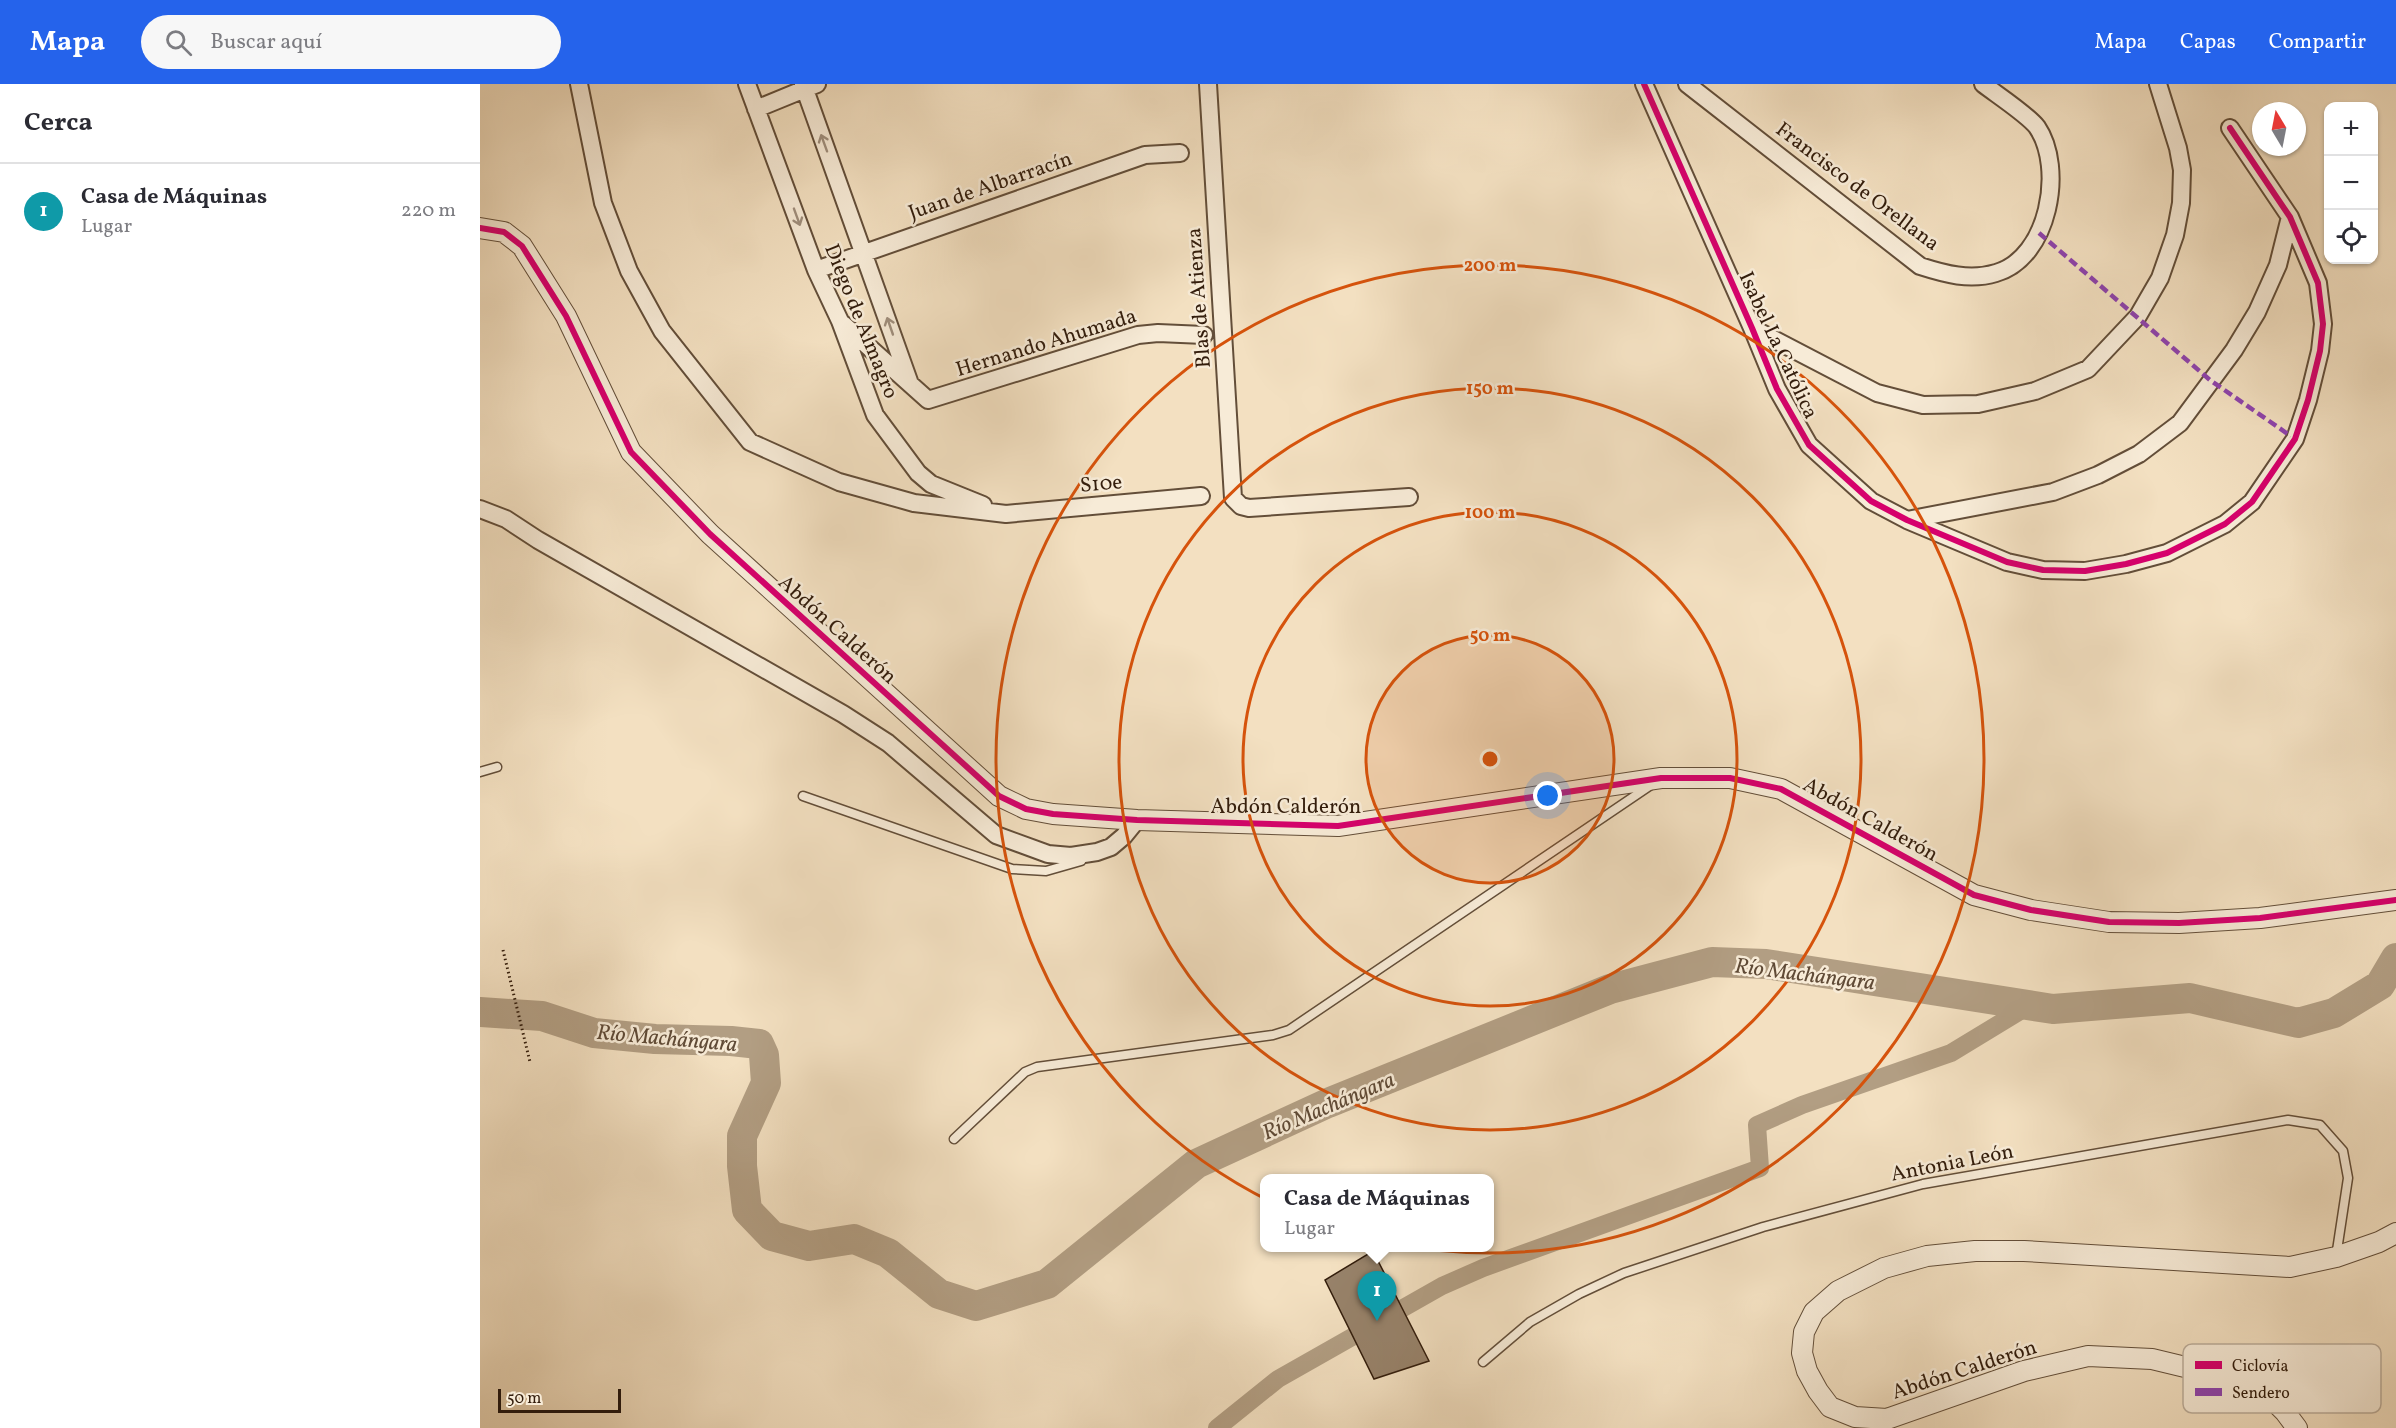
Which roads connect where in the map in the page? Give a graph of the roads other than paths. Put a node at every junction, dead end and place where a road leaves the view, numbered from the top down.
1 (579, 84) edge
2 (747, 84) edge
3 (1208, 84) edge
4 (1644, 84) edge
5 (1687, 84) edge
6 (1983, 84) edge
7 (2158, 84) edge
8 (808, 86) edge
9 (756, 109) junction
10 (2230, 128) dead end
11 (1180, 153) dead end
12 (2290, 217) junction
13 (480, 228) edge
14 (864, 252) junction
15 (816, 270) junction
16 (840, 321) junction
17 (1752, 328) junction
18 (1204, 335) dead end
19 (909, 381) junction
20 (1201, 496) dead end
21 (1409, 497) dead end
22 (480, 509) edge
23 (1006, 514) junction
24 (1907, 520) junction
25 (497, 767) dead end
26 (480, 772) edge
27 (1661, 778) junction
28 (803, 796) dead end
29 (1137, 820) junction
30 (1097, 852) junction
31 (2396, 900) edge
32 (954, 1139) dead end
33 (2396, 1233) edge
34 (2336, 1257) junction
35 (1483, 1362) dead end
36 (2183, 1366) edge
37 (2286, 1413) edge
38 (2297, 1428) edge

1 - 23 street
2 - 9 street, Diego de Almagro
3 - 21 street, Blas de Atienza
4 - 17 street, Isabel La Católica
5 - 6 street, Francisco de Orellana
7 - 17 street
8 - 9 street
14 -> 8 street, Diego de Almagro
9 -> 15 street, Diego de Almagro
10 - 12 street, Isabel La Católica
11 - 14 street, Juan de Albarracín
12 - 24 street
12 - 24 street, Isabel La Católica
13 - 29 street, Abdón Calderón
14 - 15 street, Juan de Albarracín
19 -> 14 street, Diego de Almagro
15 - 16 street, Diego de Almagro
16 - 19 street, Hernando Ahumada
16 - 23 street, Diego de Almagro
17 - 24 street, Isabel La Católica
18 - 19 street, Hernando Ahumada
20 - 23 street, S10e
22 - 30 street
25 - 26 lane
27 - 29 street, Abdón Calderón
27 - 31 street, Abdón Calderón
27 - 32 lane
28 - 30 lane
29 - 30 street
33 - 34 street, Abdón Calderón
34 - 35 lane, Antonia León
34 - 36 street, Abdón Calderón
37 - 38 street, Abdón Calderón

